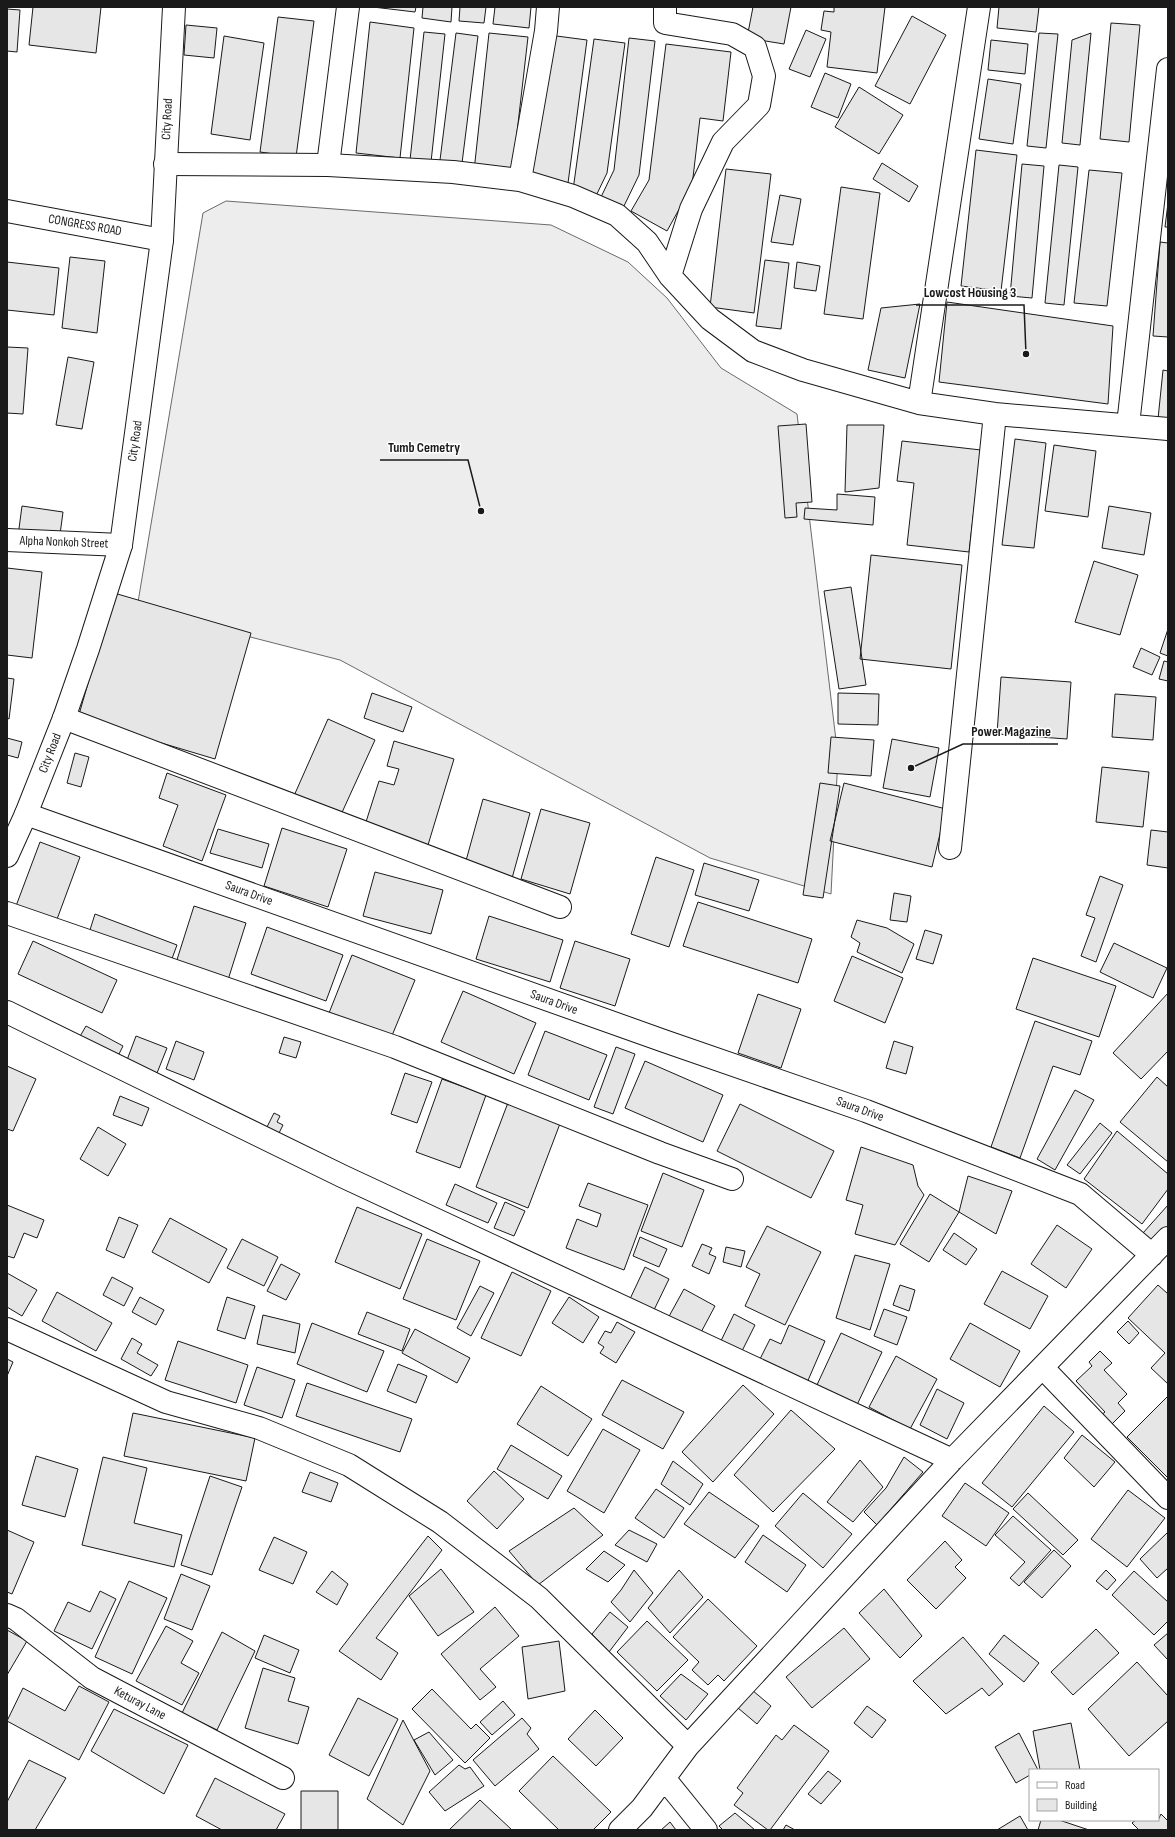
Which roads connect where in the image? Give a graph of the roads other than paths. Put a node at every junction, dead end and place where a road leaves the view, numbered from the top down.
1 (174, 7) edge
2 (348, 7) edge
3 (548, 7) edge
4 (666, 7) edge
5 (979, 7) edge
6 (1168, 69) edge
7 (165, 164) junction
8 (328, 165) junction
9 (520, 180) junction
10 (7, 211) edge
11 (162, 240) junction
12 (670, 276) junction
13 (919, 403) junction
14 (995, 414) junction
15 (1128, 425) junction
16 (1168, 429) edge
17 (7, 540) edge
18 (121, 545) junction
19 (64, 718) junction
20 (26, 814) junction
21 (950, 848) dead end
22 (7, 856) edge
23 (560, 907) dead end
24 (7, 913) edge
25 (7, 1012) edge
26 (732, 1179) dead end
27 (1168, 1238) edge
28 (1152, 1254) junction
29 (7, 1329) edge
30 (1043, 1368) junction
31 (952, 1460) junction
32 (1168, 1498) edge
33 (7, 1614) edge
34 (688, 1746) junction
35 (283, 1778) dead end
36 (664, 1778) junction
37 (620, 1830) edge
38 (706, 1830) edge

1 - 7 street, City Road
2 - 8 street
3 - 9 street
4 - 12 street
5 - 13 street
6 - 15 street
7 - 8 street
7 - 11 street, City Road
8 - 9 street
9 - 12 street
10 - 11 street, CONGRESS ROAD
11 - 18 street, City Road
12 - 13 street
13 - 14 street
14 - 15 street
14 - 21 street
15 - 16 street
17 - 18 street, Alpha Nonkoh Street
18 - 19 street, City Road
19 - 20 street, City Road
19 - 23 street
20 - 22 street, City Road
20 - 28 street, Saura Drive
24 - 26 street
25 - 31 street
27 - 28 street
28 - 30 street
29 - 34 street
30 - 31 street
30 - 32 street
31 - 34 street
33 - 35 street, Keturay Lane
34 - 36 street
36 - 37 street
36 - 38 street

